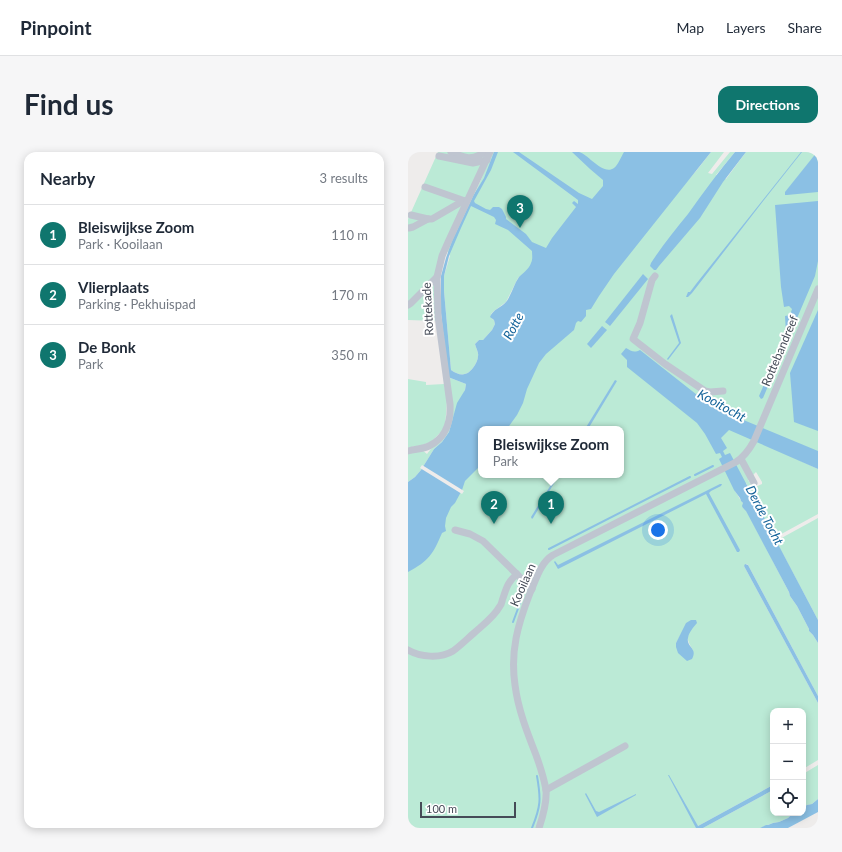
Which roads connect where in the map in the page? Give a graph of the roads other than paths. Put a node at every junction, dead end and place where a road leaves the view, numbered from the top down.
1 (451, 152) edge
2 (485, 152) edge
3 (490, 152) edge
4 (439, 156) dead end
5 (487, 160) junction
6 (425, 187) dead end
7 (465, 202) junction
8 (411, 215) dead end
9 (428, 219) junction
10 (409, 228) edge
11 (655, 276) dead end
12 (437, 277) junction
13 (818, 289) edge
14 (409, 305) edge
15 (723, 391) dead end
16 (761, 422) joint
17 (408, 451) edge
18 (738, 460) junction
19 (754, 483) dead end
20 (455, 530) dead end
21 (517, 574) junction
22 (532, 590) junction
23 (408, 650) edge
24 (625, 746) dead end
25 (546, 790) junction
26 (539, 828) edge

1 - 2 street
3 - 5 street, Rottekade
4 - 5 street
5 - 7 street, Rottekade
6 - 7 street
7 - 9 street
7 - 12 street, Rottekade
8 - 9 street
9 - 10 street
11 - 15 street
12 - 14 street
12 - 17 street, Rottekade
13 - 16 street, Rottebandreef
16 - 18 street, Kooilaan
18 - 19 street
18 - 22 street, Kooilaan
20 - 21 street
21 - 22 street
21 - 23 street
22 - 25 street, Kooilaan
24 - 25 street
25 - 26 street, Kooilaan

